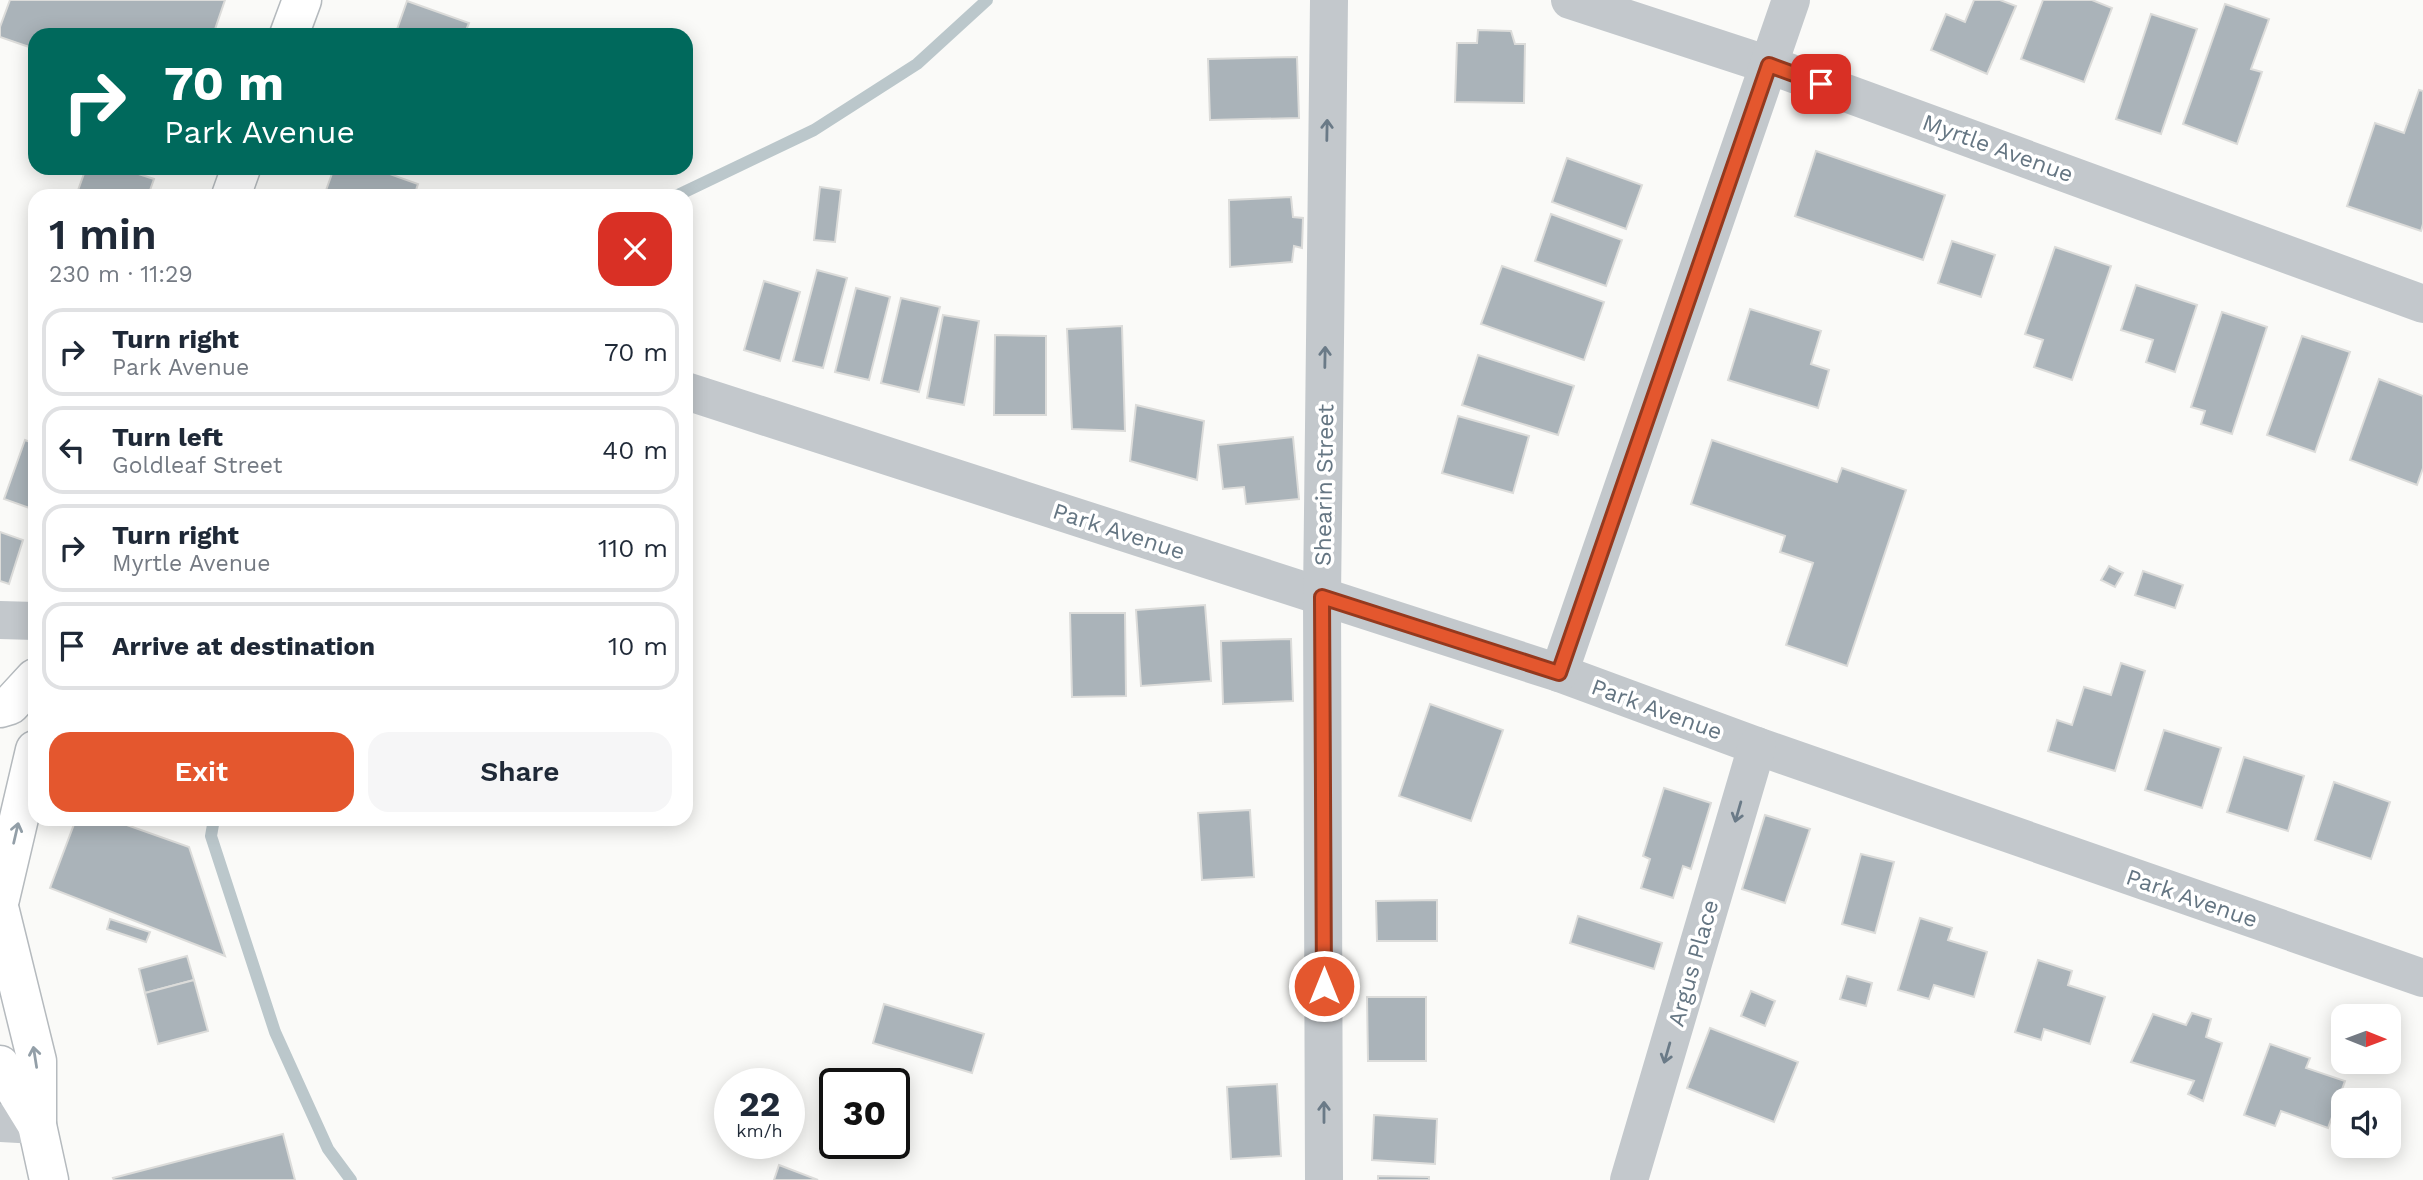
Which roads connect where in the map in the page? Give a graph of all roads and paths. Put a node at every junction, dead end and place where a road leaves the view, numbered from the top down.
1 (302, 0) edge
2 (1329, 0) edge
3 (1570, 0) edge
4 (1791, 0) edge
5 (292, 28) edge
6 (1769, 65) junction
7 (2423, 304) edge
8 (693, 393) edge
9 (1322, 597) junction
10 (0, 620) edge
11 (28, 621) edge
12 (1559, 673) junction
13 (28, 686) edge
14 (0, 708) edge
15 (1757, 746) junction
16 (28, 780) edge
17 (0, 899) edge
18 (0, 911) edge
19 (2423, 978) edge
20 (0, 1065) edge
21 (19, 1124) edge
22 (49, 1180) edge
23 (1324, 1180) edge
24 (1629, 1180) edge

1 - 5 main road
9 -> 2 street, Shearin Street
3 - 6 street, Myrtle Avenue
4 - 6 street
6 - 7 street, Myrtle Avenue
6 - 12 street
8 - 9 street, Park Avenue
9 - 12 street, Park Avenue
23 -> 9 street, Shearin Street
10 - 11 street
12 - 15 street, Park Avenue
13 - 14 main road
15 - 19 street, Park Avenue
15 -> 24 street, Argus Place
17 -> 16 main road
21 -> 18 main road
20 - 21 main road
21 - 22 main road

